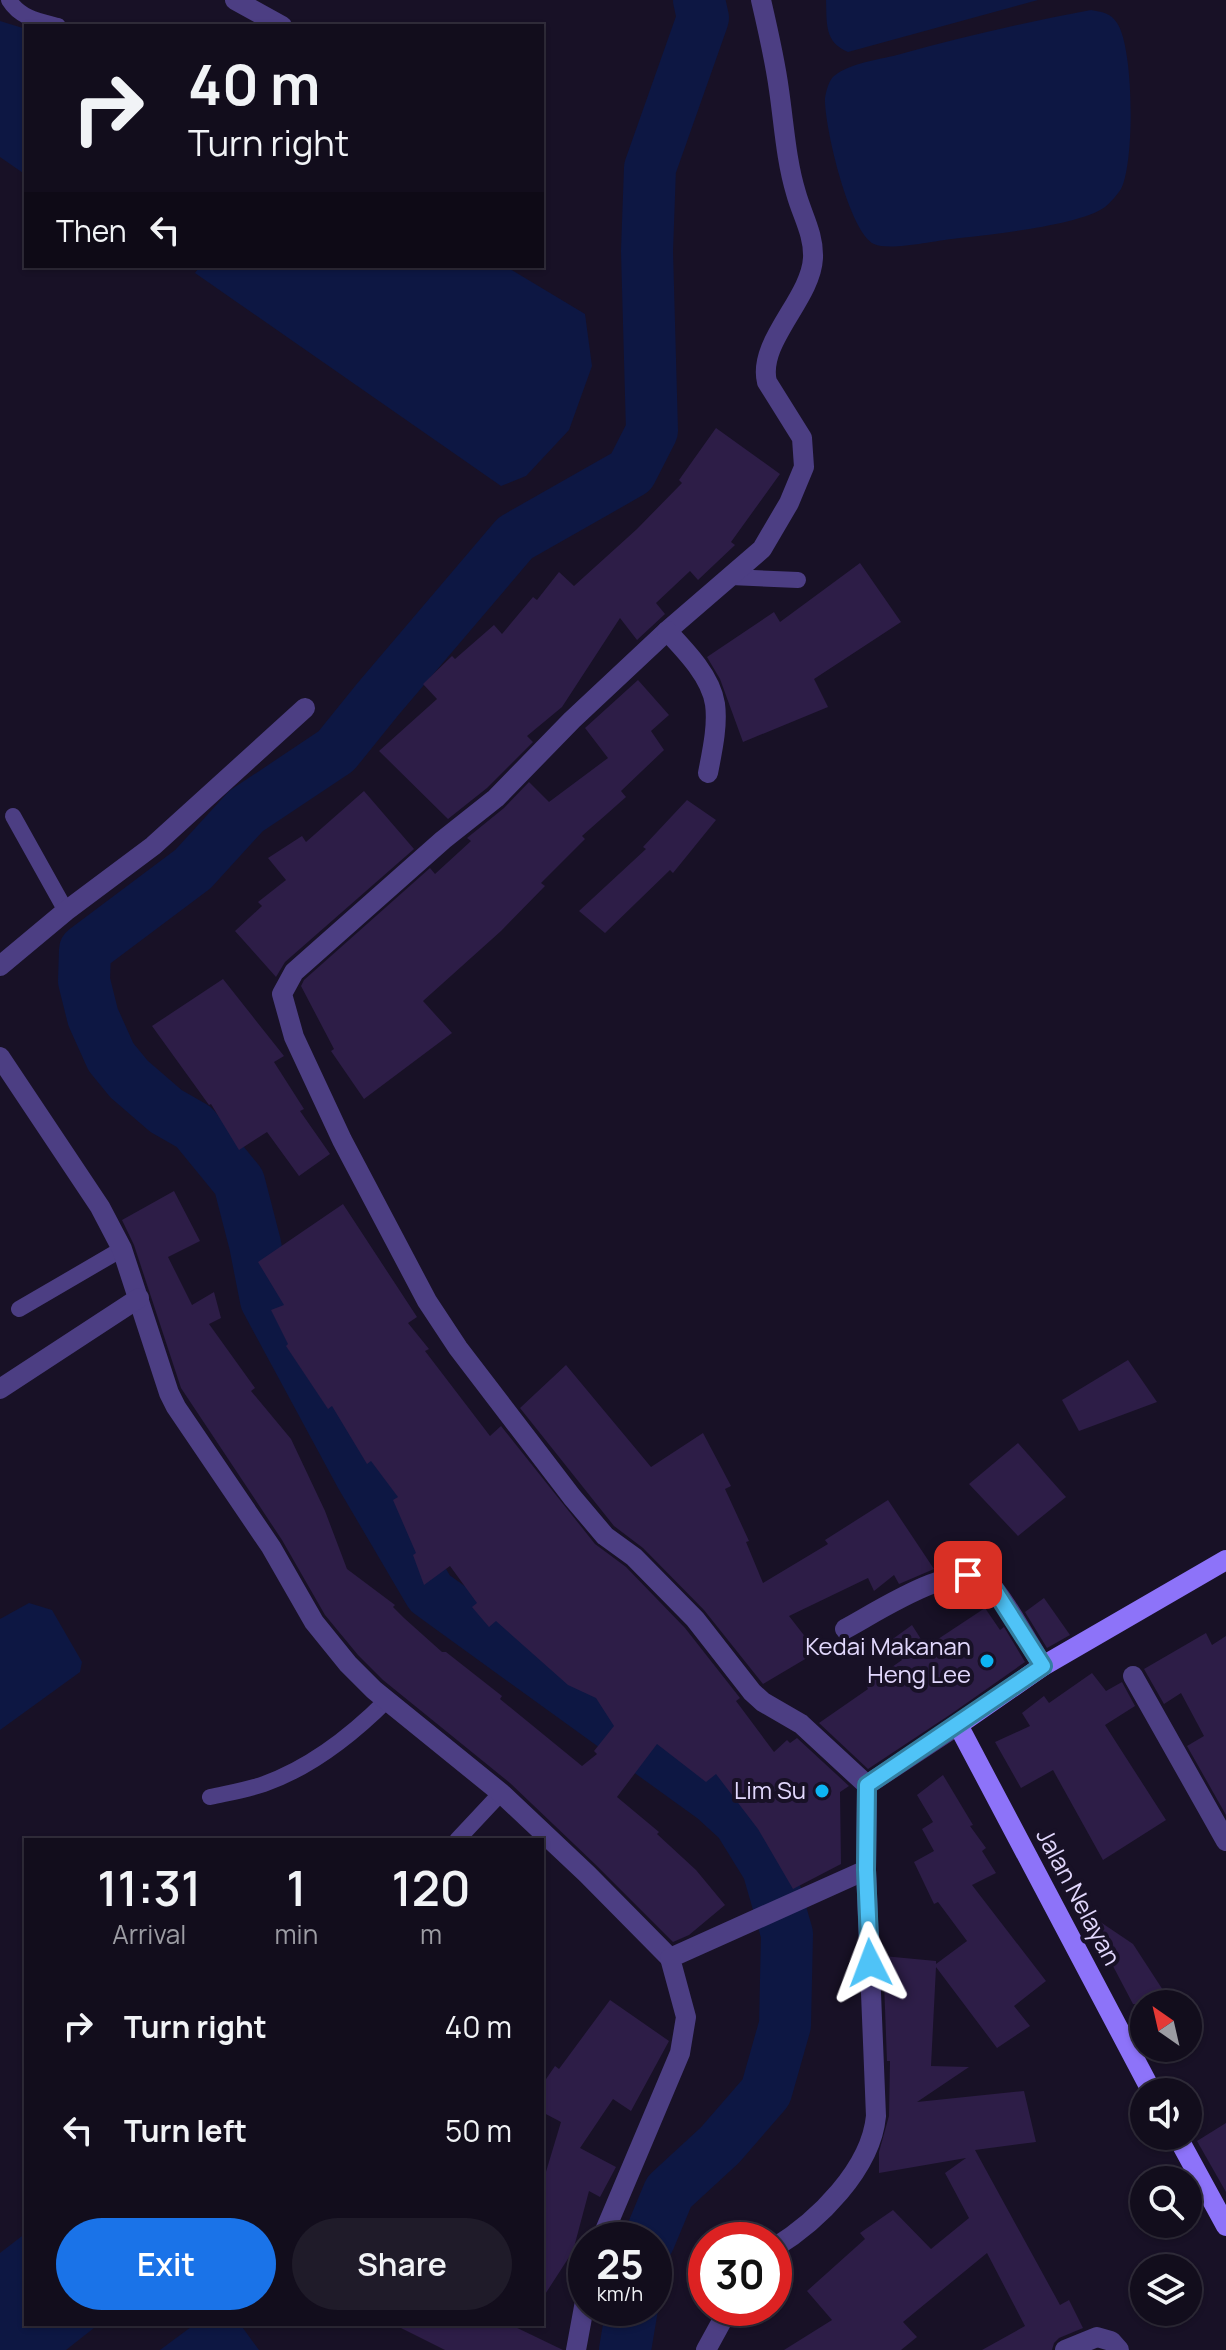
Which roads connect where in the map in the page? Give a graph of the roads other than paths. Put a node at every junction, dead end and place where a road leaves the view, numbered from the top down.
1 (9, 0) edge
2 (235, 0) edge
3 (761, 0) edge
4 (49, 24) edge
5 (278, 24) edge
6 (731, 577) junction
7 (798, 580) dead end
8 (667, 631) junction
9 (305, 708) dead end
10 (708, 773) dead end
11 (13, 816) dead end
12 (66, 911) junction
13 (0, 966) edge
14 (0, 1057) edge
15 (122, 1249) junction
16 (139, 1298) junction
17 (19, 1309) dead end
18 (1, 1387) edge
19 (1226, 1560) edge
20 (845, 1629) dead end
21 (1043, 1666) junction
22 (1133, 1676) dead end
23 (387, 1700) junction
24 (958, 1725) junction
25 (867, 1785) junction
26 (501, 1793) junction
27 (210, 1797) dead end
28 (459, 1838) edge
29 (1226, 1841) edge
30 (866, 1870) junction
31 (670, 1958) junction
32 (1145, 2078) edge
33 (1185, 2150) edge
34 (609, 2222) edge
35 (1226, 2226) edge
36 (792, 2236) edge
37 (580, 2326) edge
38 (719, 2326) edge
39 (576, 2350) edge
40 (706, 2350) edge
41 (1065, 2350) edge
42 (1119, 2350) edge

1 - 4 lane
2 - 5 street
3 - 6 street
6 - 7 lane
6 - 8 street
8 - 10 street
8 - 25 street
9 - 12 street
11 - 12 lane
12 - 13 street
14 - 15 street
15 - 16 street
15 - 17 lane
16 - 18 street
16 - 23 street
19 - 21 street
20 - 21 street
21 - 24 street
22 - 29 street
23 - 26 street
23 - 27 lane
24 - 25 street
24 - 32 street, Jalan Nelayan
25 - 30 street
26 - 28 lane
26 - 31 street
30 - 31 street
30 - 36 street
31 - 34 street
33 - 35 street
37 - 39 street
38 - 40 street
41 - 42 street

